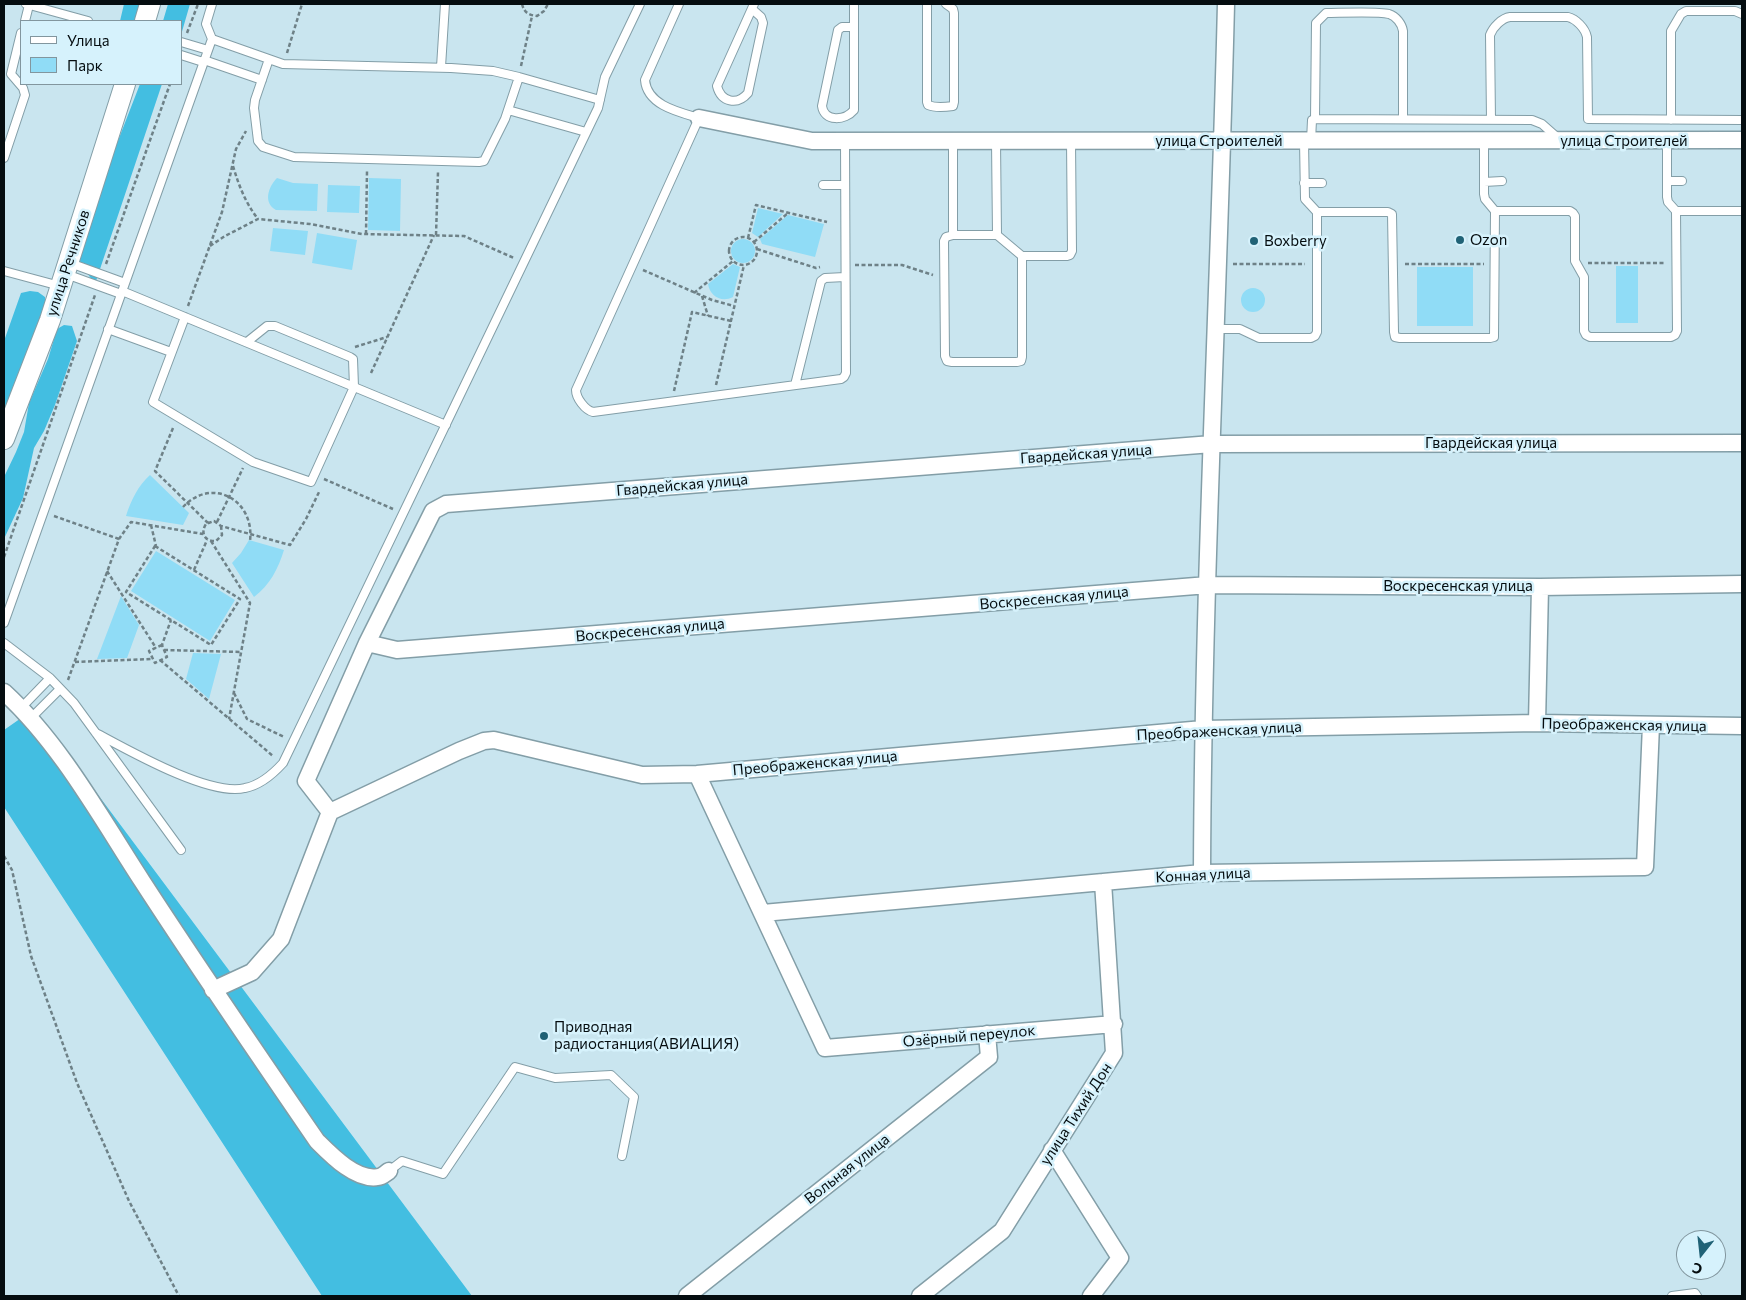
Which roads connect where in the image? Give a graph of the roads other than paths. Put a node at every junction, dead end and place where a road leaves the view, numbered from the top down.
1 (28, 4) edge
2 (150, 4) edge
3 (212, 4) edge
4 (446, 4) edge
5 (640, 4) edge
6 (679, 4) edge
7 (854, 4) edge
8 (927, 4) edge
9 (946, 4) edge
10 (1226, 4) edge
11 (753, 6) edge
12 (1742, 14) edge
13 (24, 20) edge
14 (84, 20) edge
15 (145, 20) edge
16 (854, 27) junction
17 (20, 36) edge
18 (212, 39) junction
19 (182, 42) edge
20 (208, 50) junction
21 (182, 55) edge
22 (269, 59) junction
23 (204, 61) junction
24 (441, 67) junction
25 (7, 73) edge
26 (519, 77) junction
27 (262, 80) junction
28 (125, 85) edge
29 (600, 100) junction
30 (508, 110) junction
31 (699, 118) junction
32 (1315, 119) junction
33 (1403, 119) junction
34 (1490, 120) junction
35 (1671, 120) junction
36 (1742, 120) edge
37 (586, 132) junction
38 (1667, 140) junction
39 (1742, 140) edge
40 (845, 141) junction
41 (953, 141) junction
42 (996, 141) junction
43 (1071, 141) junction
44 (1223, 141) junction
45 (1307, 141) junction
46 (1484, 141) junction
47 (1560, 141) junction
48 (4, 158) edge
49 (1667, 181) junction
50 (1682, 181) dead end
51 (1484, 182) junction
52 (1502, 182) dead end
53 (1304, 183) junction
54 (1322, 183) dead end
55 (823, 184) dead end
56 (845, 185) junction
57 (1495, 211) junction
58 (1742, 211) edge
59 (1316, 212) junction
60 (1676, 212) junction
61 (953, 235) junction
62 (997, 235) junction
63 (1022, 256) junction
64 (4, 270) edge
65 (64, 274) junction
66 (845, 277) junction
67 (122, 289) junction
68 (185, 317) junction
69 (108, 329) junction
70 (1215, 330) junction
71 (247, 342) junction
72 (171, 352) junction
73 (795, 385) junction
74 (354, 387) junction
75 (446, 425) junction
76 (4, 439) edge
77 (1742, 443) edge
78 (1212, 444) junction
79 (1742, 584) edge
80 (1208, 586) junction
81 (1540, 587) junction
82 (4, 623) edge
83 (4, 643) edge
84 (367, 643) junction
85 (50, 678) junction
86 (60, 689) junction
87 (4, 692) edge
88 (26, 713) junction
89 (1537, 723) junction
90 (1651, 725) junction
91 (1742, 726) edge
92 (1203, 729) junction
93 (96, 732) junction
94 (697, 774) junction
95 (330, 812) junction
96 (181, 850) dead end
97 (1202, 873) junction
98 (1103, 882) junction
99 (763, 913) junction
100 (213, 990) junction
101 (1114, 1024) junction
102 (987, 1034) junction
103 (1052, 1150) junction
104 (622, 1156) dead end
105 (389, 1172) joint
106 (687, 1296) edge
107 (920, 1296) edge
108 (1091, 1296) edge
109 (1672, 1296) edge
110 (1697, 1296) edge

1 - 13 lane
1 - 14 lane
2 - 15 street
3 - 18 lane
4 - 24 lane
5 - 29 lane
6 - 31 lane
7 - 16 lane
8 - 9 lane
10 - 44 street
11 - 11 lane
12 - 35 lane
16 - 16 lane
17 - 25 lane
18 - 20 lane
18 - 22 lane
19 - 20 lane
20 - 23 lane
21 - 23 lane
22 - 24 lane
22 - 27 lane
23 - 27 lane
23 - 67 lane
24 - 26 lane
25 - 48 lane
26 - 29 lane
26 - 30 lane
27 - 30 lane
28 - 65 street, улица Речников
29 - 37 lane
30 - 37 lane
31 - 40 street, улица Строителей
31 - 73 lane
32 - 33 lane
32 - 33 lane
32 - 45 lane
33 - 34 lane
34 - 35 lane
34 - 47 lane
35 - 36 lane
37 - 75 lane
38 - 39 street, улица Строителей
38 - 47 street, улица Строителей
38 - 49 lane
40 - 41 street, улица Строителей
40 - 56 lane
41 - 42 street, улица Строителей
41 - 61 lane
42 - 43 street, улица Строителей
42 - 62 lane
43 - 44 street, улица Строителей
43 - 63 lane
44 - 45 street, улица Строителей
44 - 70 street
45 - 46 street, улица Строителей
45 - 53 lane
46 - 47 street, улица Строителей
46 - 51 lane
49 - 50 lane
49 - 60 lane
51 - 52 lane
51 - 57 lane
53 - 54 lane
53 - 59 lane
55 - 56 lane
56 - 66 lane
57 - 59 lane
57 - 60 lane
58 - 60 lane
59 - 70 lane
61 - 62 lane
61 - 63 lane
62 - 63 lane
64 - 65 lane
65 - 67 lane
65 - 67 lane
65 - 76 street, улица Речников
66 - 73 lane
66 - 73 lane
67 - 68 lane
67 - 69 lane
68 - 71 lane
68 - 72 lane
69 - 72 lane
69 - 82 lane
70 - 78 street
71 - 74 lane
71 - 74 lane
72 - 74 lane
74 - 75 lane
75 - 93 lane
77 - 78 street, Гвардейская улица
78 - 80 street
78 - 84 street, Гвардейская улица
79 - 81 street, Воскресенская улица
80 - 81 street, Воскресенская улица
80 - 84 street, Воскресенская улица
80 - 92 street
81 - 89 street
83 - 85 lane
84 - 95 street
85 - 86 lane
85 - 88 lane
86 - 88 lane
86 - 93 lane
87 - 88 street
88 - 100 street
89 - 90 street, Преображенская улица
89 - 92 street, Преображенская улица
90 - 91 street, Преображенская улица
90 - 97 street, Конная улица
92 - 94 street, Преображенская улица
92 - 97 street
93 - 96 lane
94 - 95 street, Преображенская улица
94 - 99 street
95 - 100 street
97 - 98 street, Конная улица
98 - 99 street, Конная улица
98 - 101 street, улица Тихий Дон
99 - 102 street, Озёрный переулок
100 - 105 street
101 - 102 street, Озёрный переулок
101 - 103 street, улица Тихий Дон
102 - 106 street, Вольная улица
103 - 107 street, улица Тихий Дон
103 - 108 street
104 - 105 lane
109 - 110 lane

